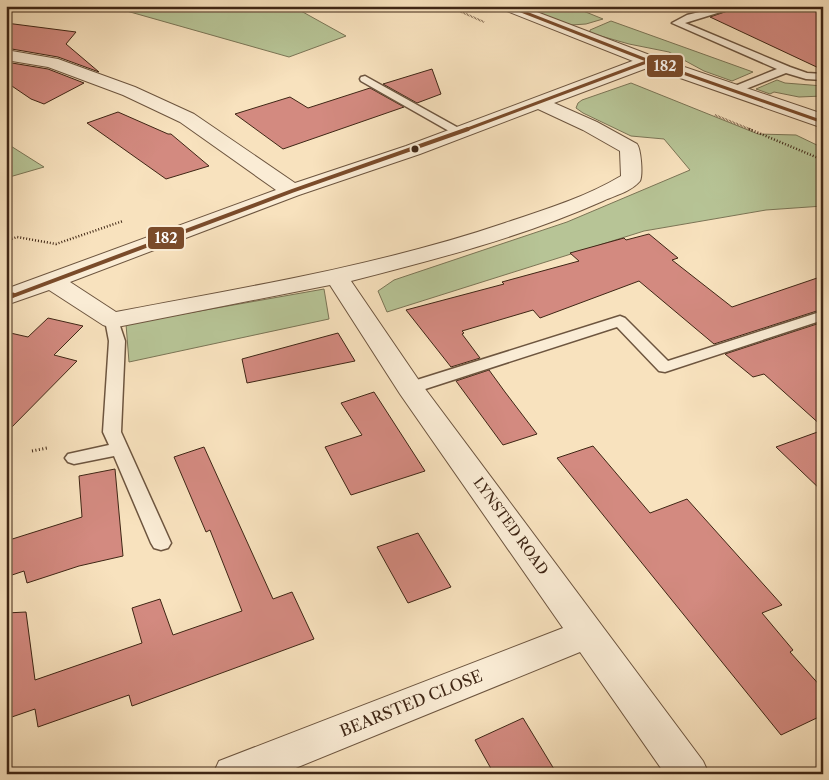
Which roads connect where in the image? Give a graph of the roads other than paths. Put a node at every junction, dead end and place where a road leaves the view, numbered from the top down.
1 (507, 6) edge
2 (736, 6) edge
3 (6, 55) edge
4 (648, 61) junction
5 (786, 69) junction
6 (823, 77) edge
7 (366, 79) dead end
8 (734, 90) junction
9 (539, 103) junction
10 (819, 118) edge
11 (460, 132) junction
12 (292, 191) junction
13 (336, 277) junction
14 (52, 281) junction
15 (6, 298) edge
16 (823, 315) edge
17 (112, 320) junction
18 (410, 388) junction
19 (119, 448) junction
20 (74, 458) dead end
21 (161, 544) dead end
22 (589, 633) junction
23 (233, 774) edge
24 (689, 774) edge

1 - 4 street
2 - 5 lane
3 - 12 street
4 - 8 street
4 - 9 street
5 - 6 lane
5 - 8 lane
7 - 11 lane
8 - 10 street
9 - 11 street
9 - 13 street
11 - 12 street
12 - 14 street
13 - 17 street
13 - 18 street, LYNSTED ROAD
14 - 15 street
14 - 17 street
16 - 18 lane
17 - 19 lane
18 - 22 street, LYNSTED ROAD
19 - 20 lane
19 - 21 lane
22 - 23 street, BEARSTED CLOSE
22 - 24 street, LYNSTED ROAD

